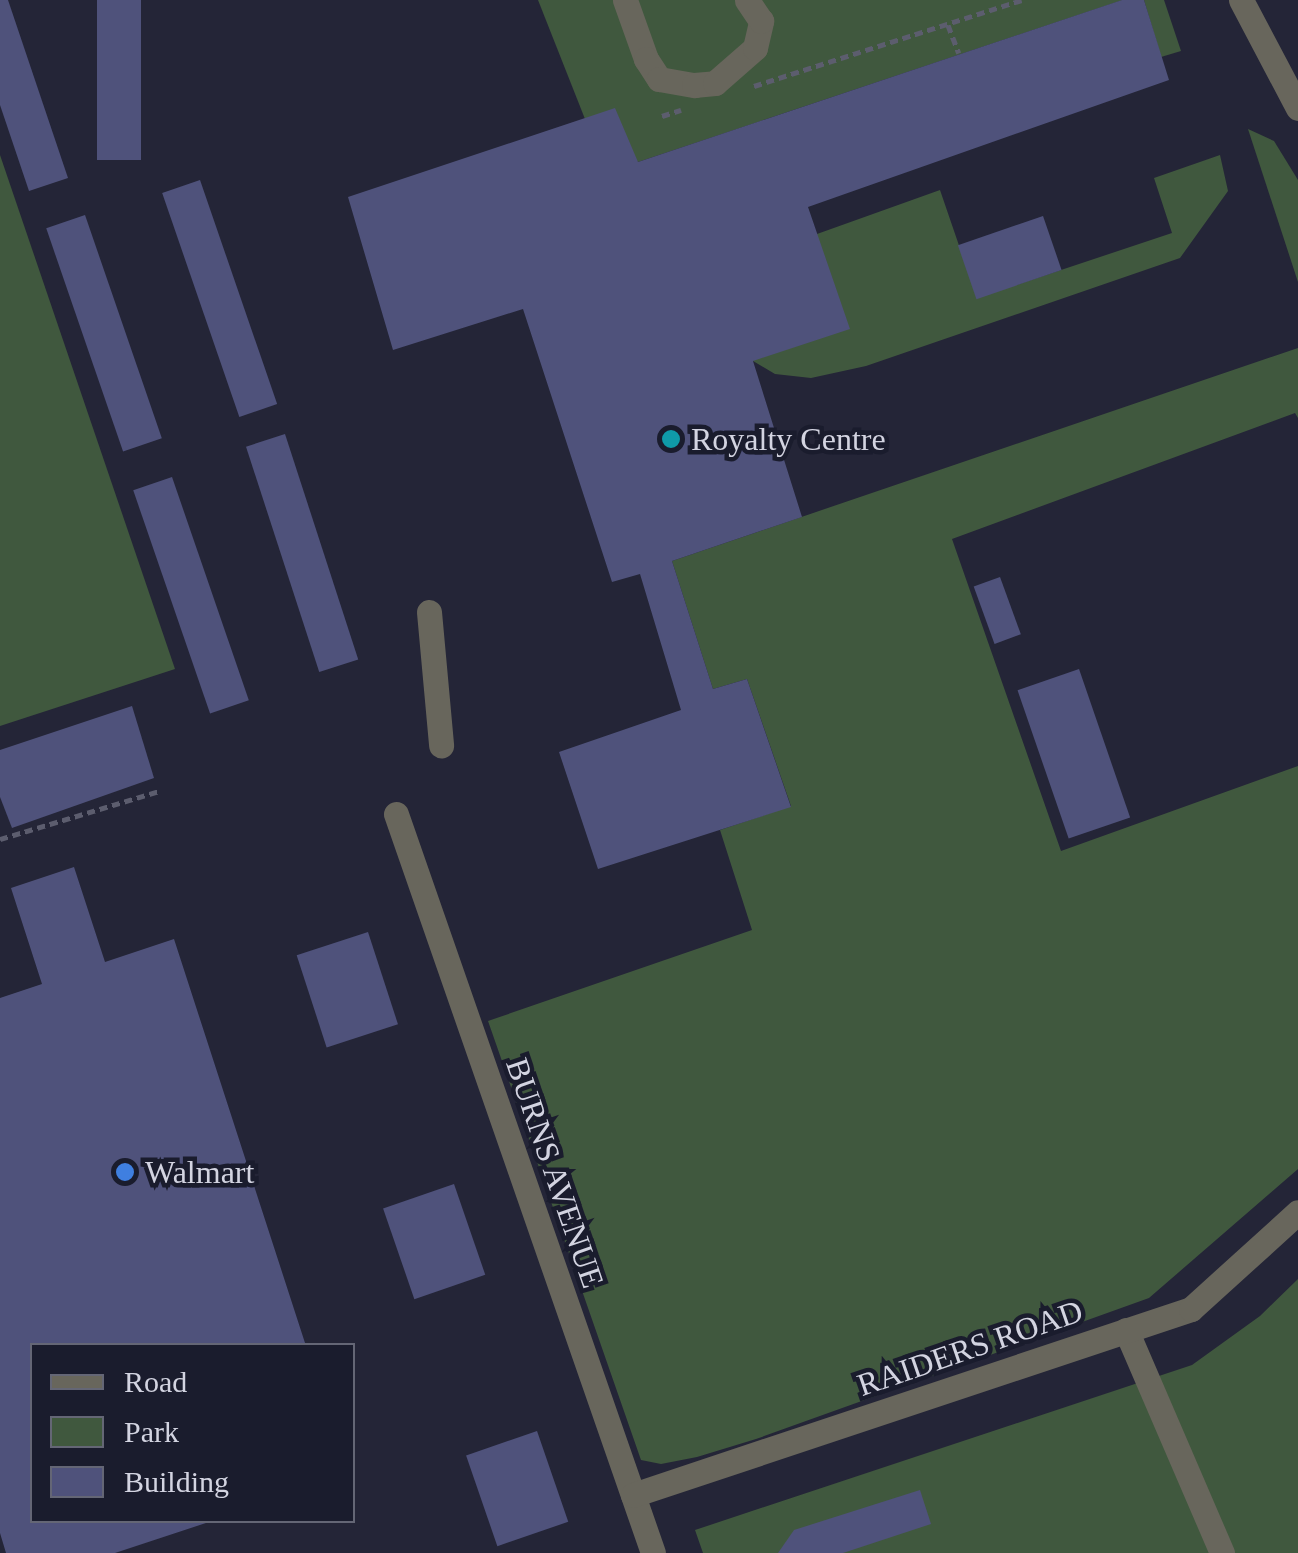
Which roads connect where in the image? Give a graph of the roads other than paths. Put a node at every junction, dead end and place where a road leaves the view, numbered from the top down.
1 (625, 0) edge
2 (747, 0) edge
3 (1241, 0) edge
4 (1298, 108) edge
5 (429, 612) dead end
6 (441, 745) dead end
7 (396, 814) dead end
8 (1298, 1212) edge
9 (1126, 1330) junction
10 (633, 1495) junction
11 (654, 1553) edge
12 (1222, 1553) edge

1 - 2 street
3 - 4 street
5 - 6 street
7 - 10 street, BURNS AVENUE
8 - 9 street, RAIDERS ROAD
9 - 10 street, RAIDERS ROAD
9 - 12 street
10 - 11 street, BURNS AVENUE

